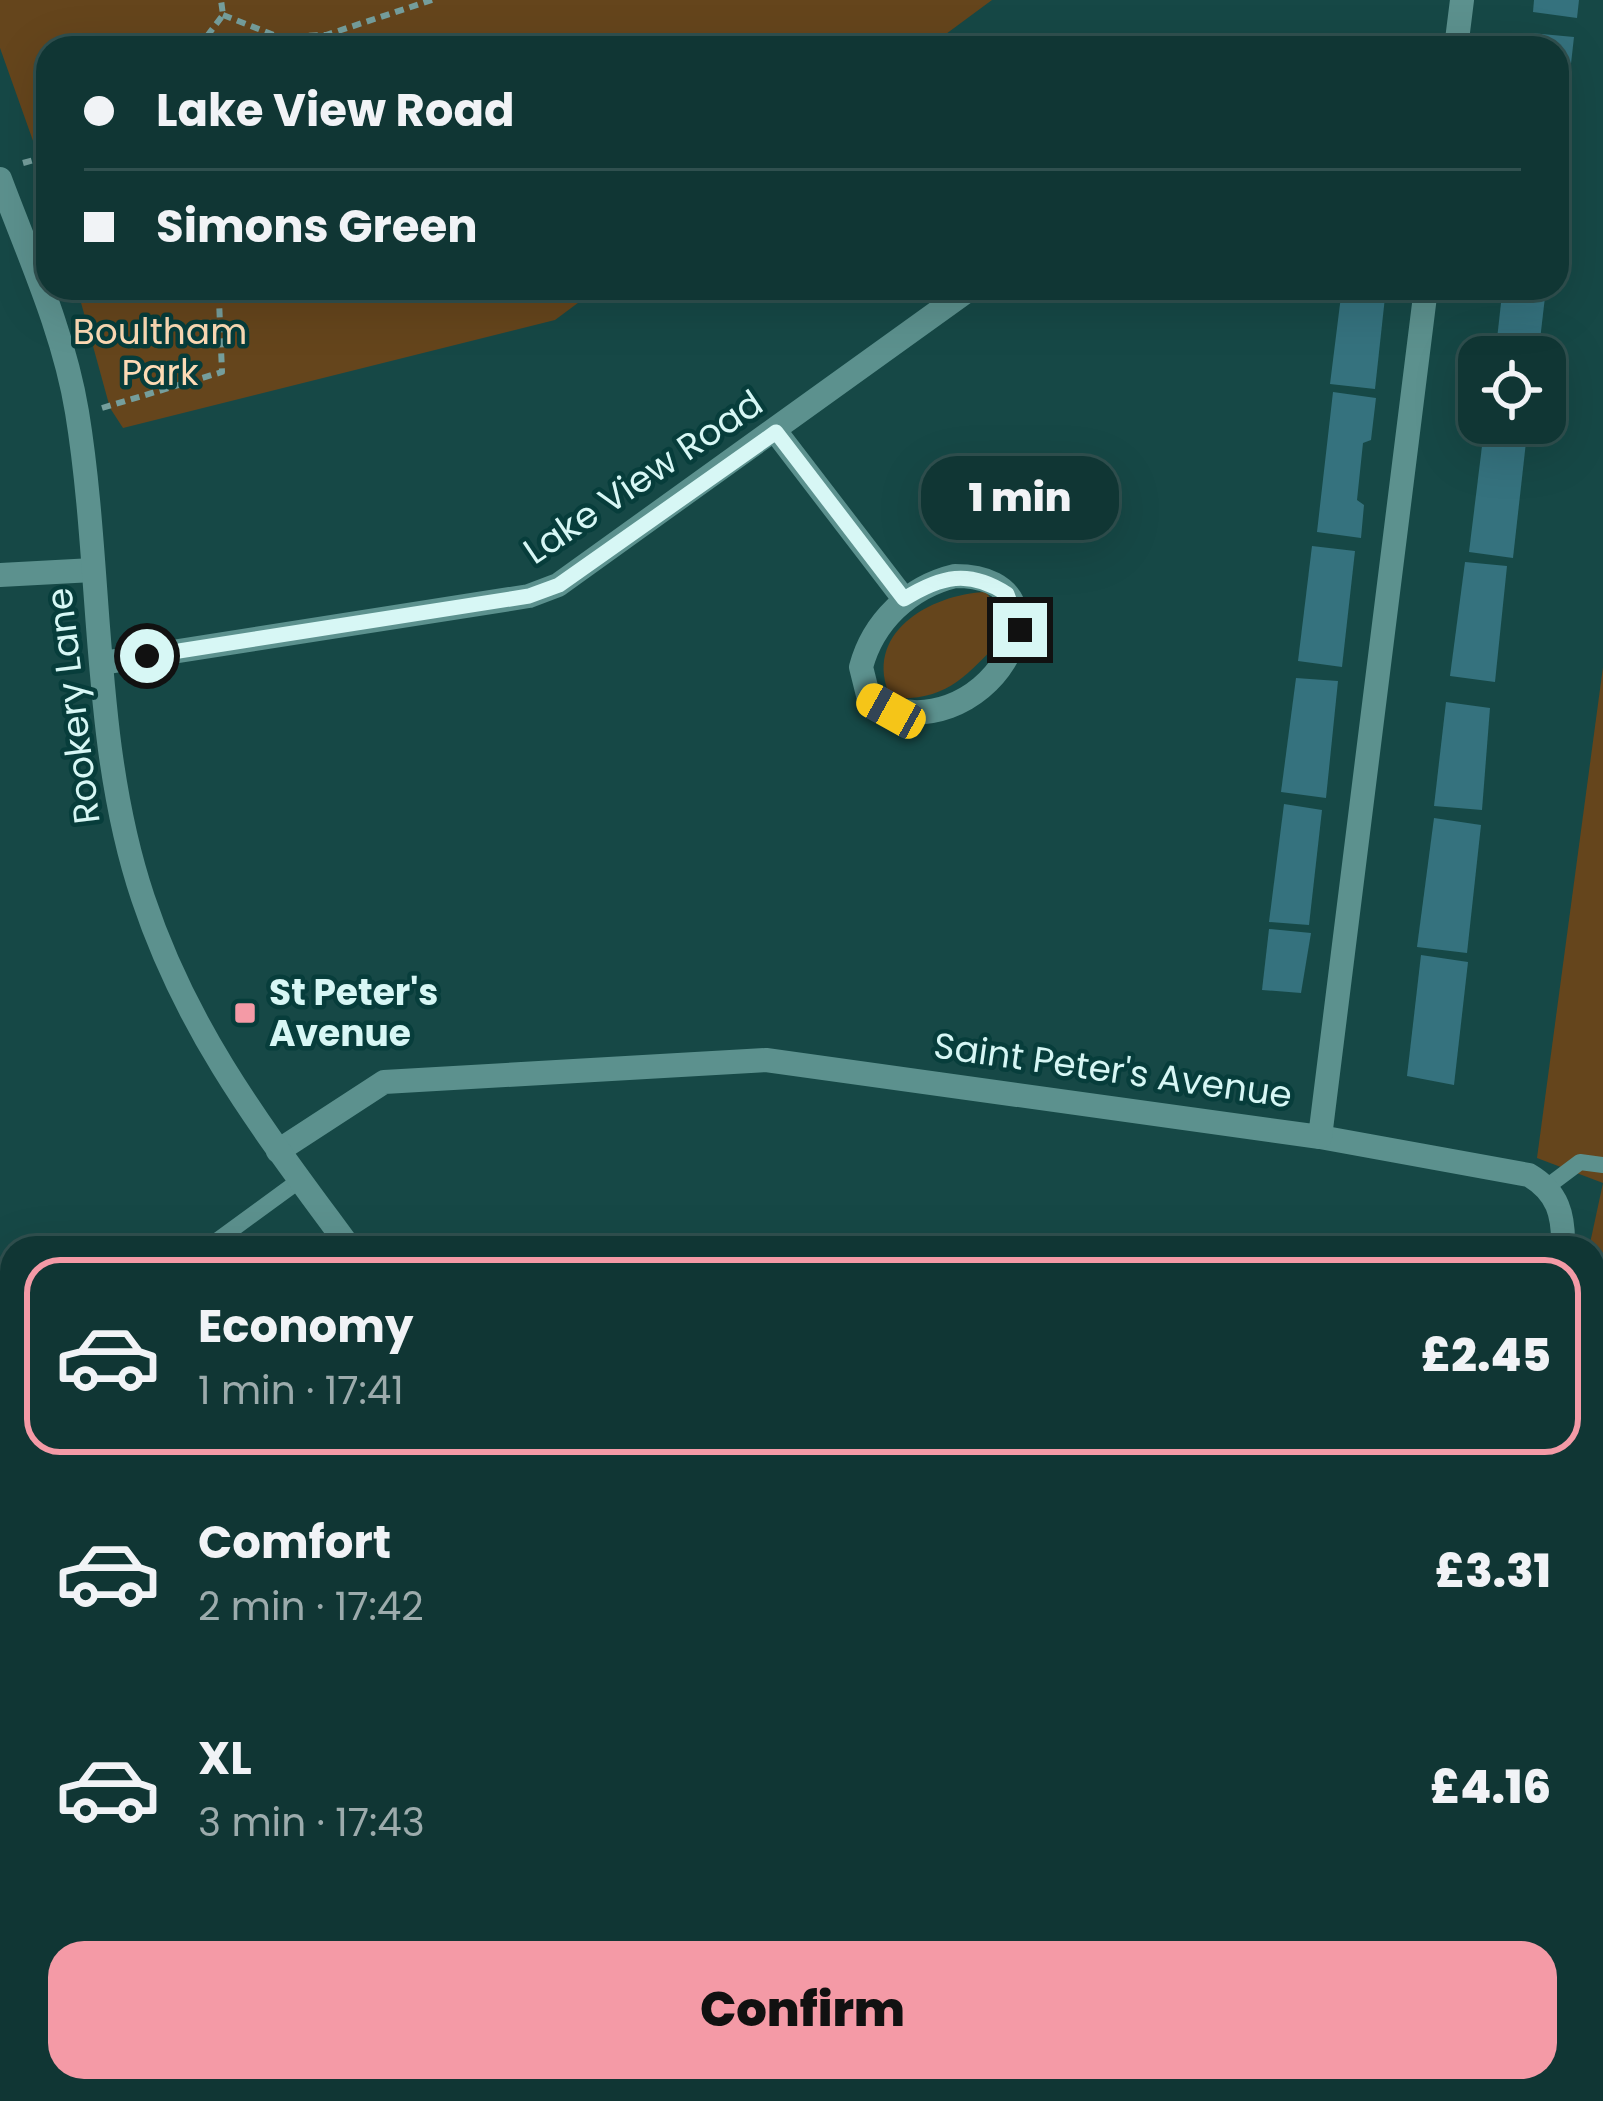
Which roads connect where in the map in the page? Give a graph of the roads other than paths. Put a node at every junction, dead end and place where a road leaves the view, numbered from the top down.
1 (1462, 0) edge
2 (1458, 36) edge
3 (0, 178) edge
4 (36, 275) edge
5 (45, 300) edge
6 (955, 300) edge
7 (1425, 300) edge
8 (776, 432) junction
9 (93, 570) junction
10 (0, 575) edge
11 (904, 599) junction
12 (102, 663) junction
13 (1320, 1137) junction
14 (278, 1151) junction
15 (1603, 1165) edge
16 (300, 1180) junction
17 (1548, 1186) junction
18 (223, 1236) edge
19 (341, 1236) edge
20 (1562, 1236) edge

1 - 2 street
3 - 4 street, Rookery Lane
5 - 9 street, Rookery Lane
6 - 8 street, Lake View Road
7 - 13 street, Saint Peter's Avenue
8 - 11 street
8 - 12 street, Lake View Road
9 - 10 street
9 - 12 street, Rookery Lane
11 - 11 street
12 - 14 street, Rookery Lane
13 - 14 street, Saint Peter's Avenue
13 - 17 street
14 - 16 street, Rookery Lane
15 - 17 lane
16 - 18 lane
16 - 19 street, Rookery Lane
17 - 20 street

